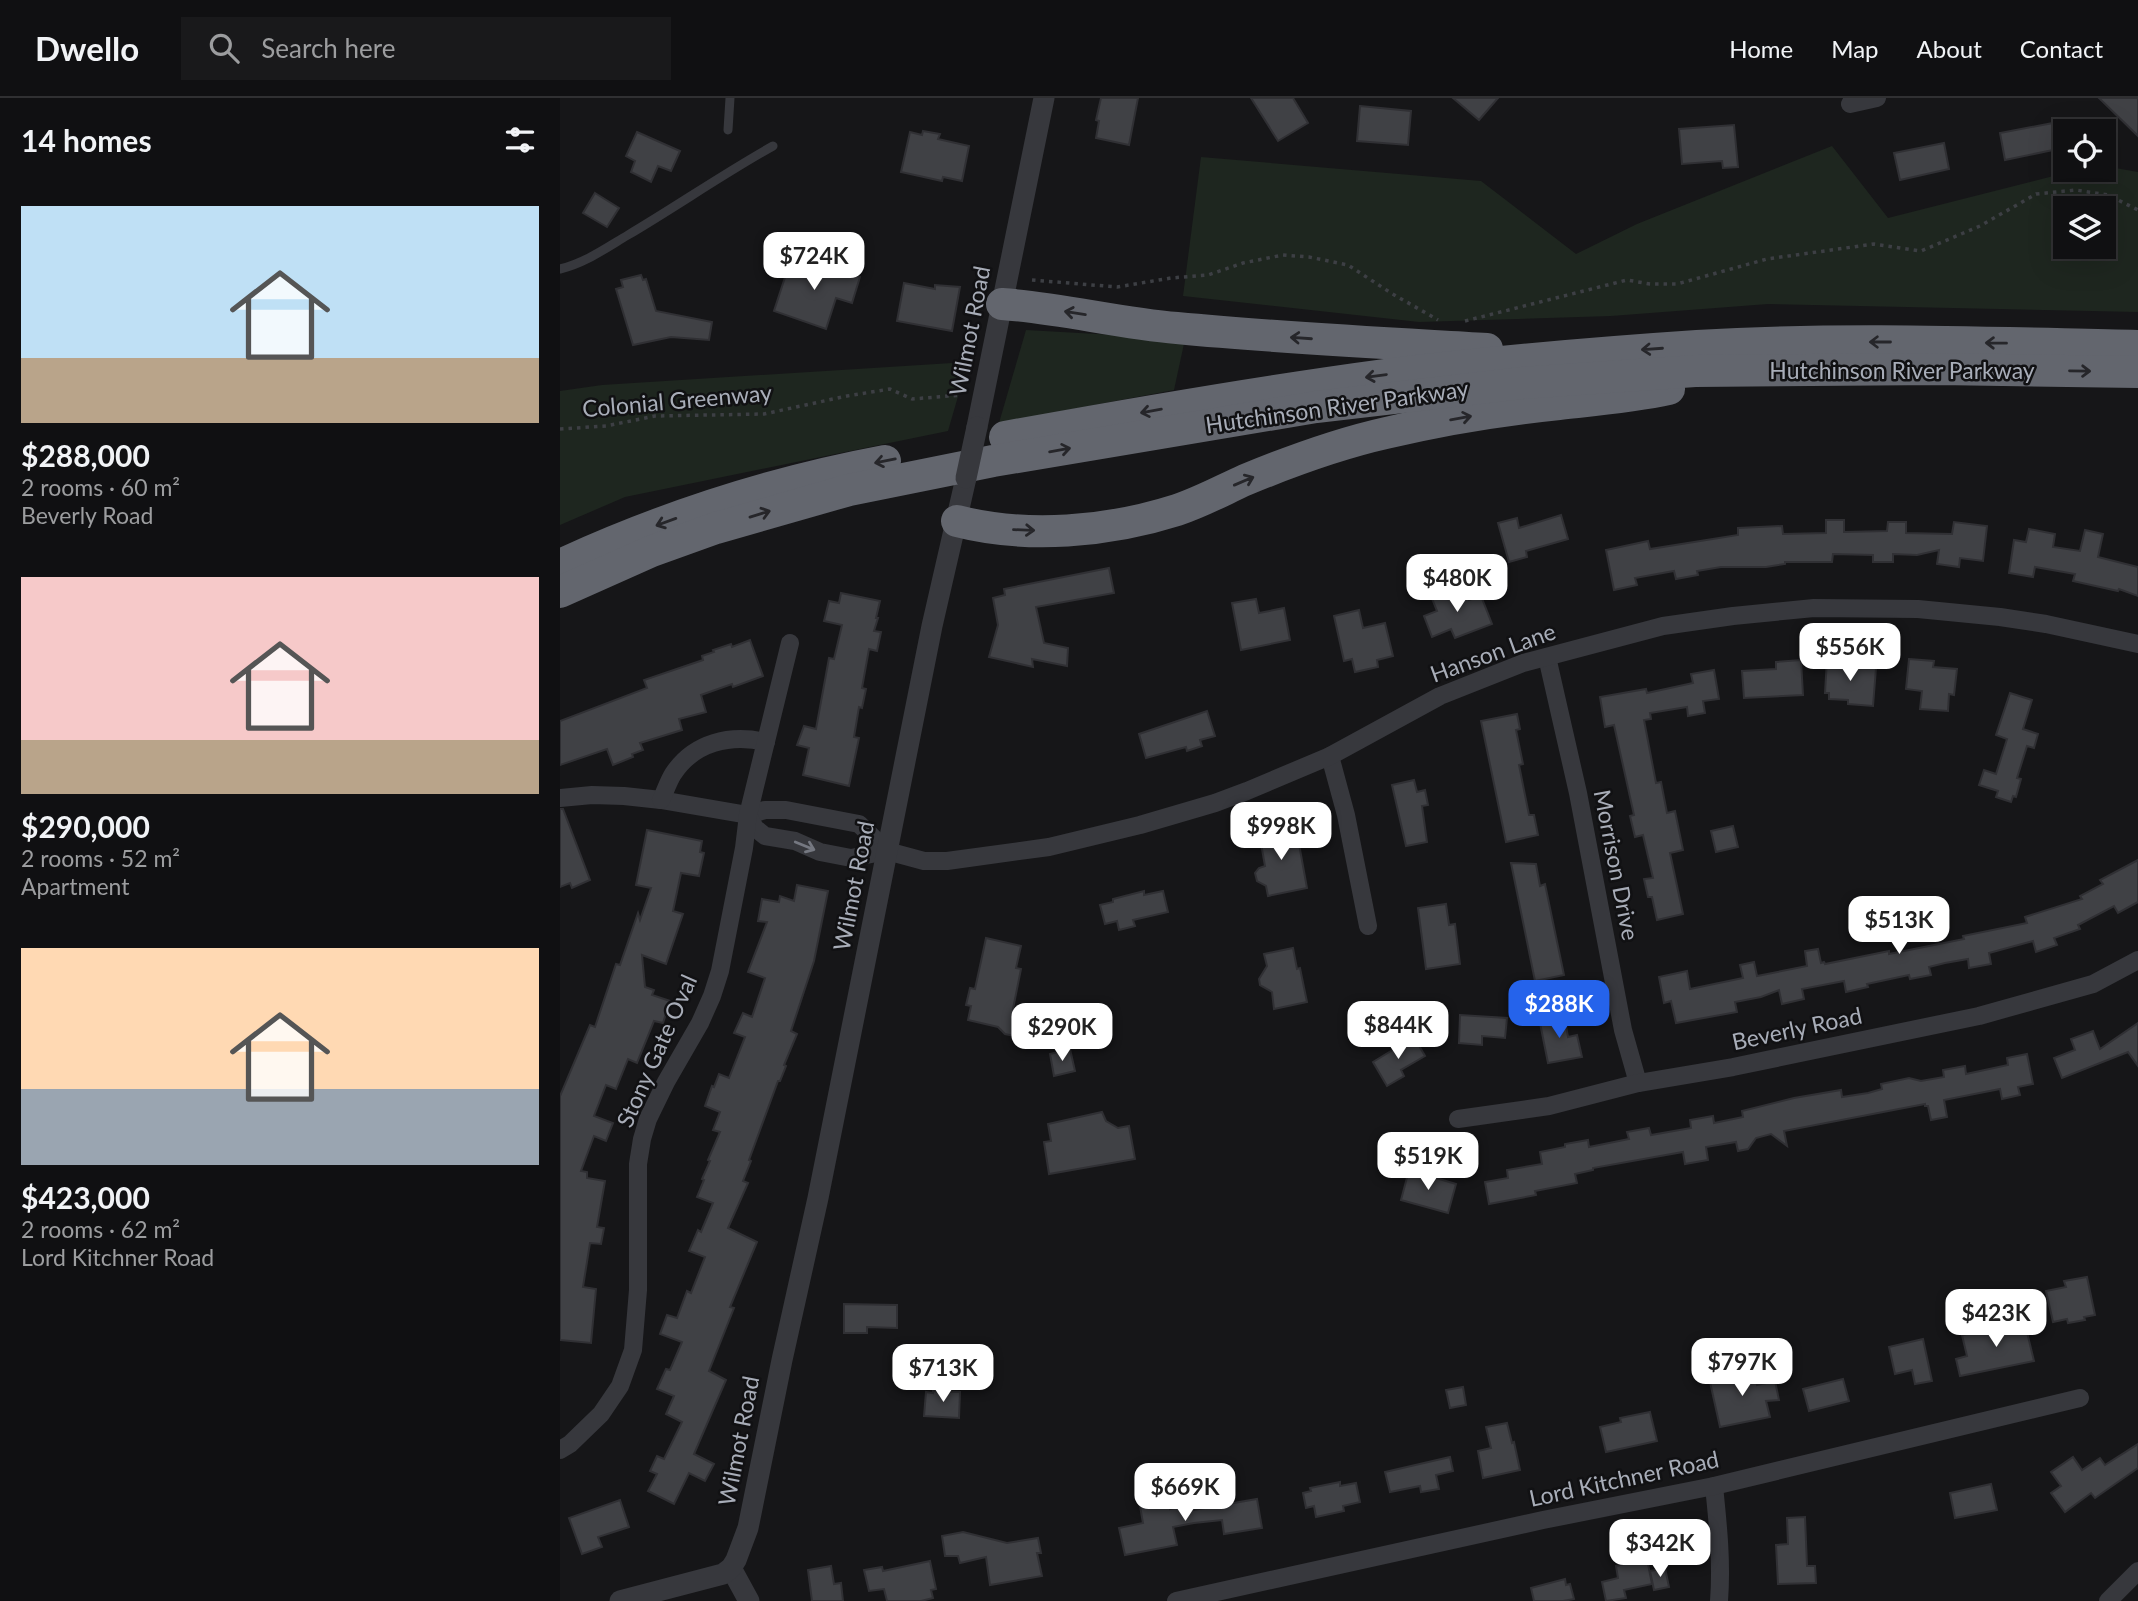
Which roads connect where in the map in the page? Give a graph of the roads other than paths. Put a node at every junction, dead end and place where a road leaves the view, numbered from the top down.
1 (730, 98) edge
2 (1044, 98) edge
3 (1877, 98) edge
4 (1850, 104) dead end
5 (728, 130) dead end
6 (773, 146) dead end
7 (560, 269) edge
8 (1002, 304) junction
9 (2138, 346) edge
10 (1590, 354) junction
11 (1743, 372) junction
12 (2138, 372) edge
13 (957, 521) junction
14 (560, 565) edge
15 (560, 592) edge
16 (790, 643) dead end
17 (2138, 644) edge
18 (1547, 657) junction
19 (766, 742) junction
20 (1330, 756) junction
21 (560, 798) edge
22 (661, 800) junction
23 (748, 815) junction
24 (887, 850) junction
25 (1368, 926) dead end
26 (2138, 960) edge
27 (1638, 1083) junction
28 (1458, 1119) dead end
29 (2080, 1398) dead end
30 (560, 1450) edge
31 (1714, 1486) junction
32 (731, 1568) junction
33 (2138, 1571) edge
34 (1220, 1597) edge
35 (620, 1601) edge
36 (749, 1601) edge
37 (1176, 1601) edge
38 (1719, 1601) edge
39 (2108, 1601) edge

1 - 5 lane
2 - 8 street, Wilmot Road
3 - 4 street
6 - 7 lane
10 -> 8 highway
8 - 13 street, Wilmot Road, bridge
9 -> 10 highway, Hutchinson River Parkway
10 -> 14 highway, Hutchinson River Parkway
11 -> 12 highway, Hutchinson River Parkway
13 -> 11 highway
15 -> 11 highway, Hutchinson River Parkway
13 - 24 street, Wilmot Road
16 - 19 street, Stony Gate Oval
17 - 18 street, Hanson Lane
18 - 20 street, Hanson Lane
18 - 27 street, Morrison Drive
19 - 22 street
19 - 23 street, Stony Gate Oval
20 - 24 street, Hanson Lane
20 - 25 street
21 - 22 street
22 - 23 street
23 - 24 street
23 -> 24 street
23 - 30 street, Stony Gate Oval
24 - 32 street, Wilmot Road
26 - 27 street, Beverly Road
27 - 28 street, Beverly Road
29 - 31 street, Lord Kitchner Road
31 - 34 street, Lord Kitchner Road
31 - 38 street
32 - 35 street
32 - 36 street
33 - 39 street
34 - 37 street, Lord Kitchner Road

